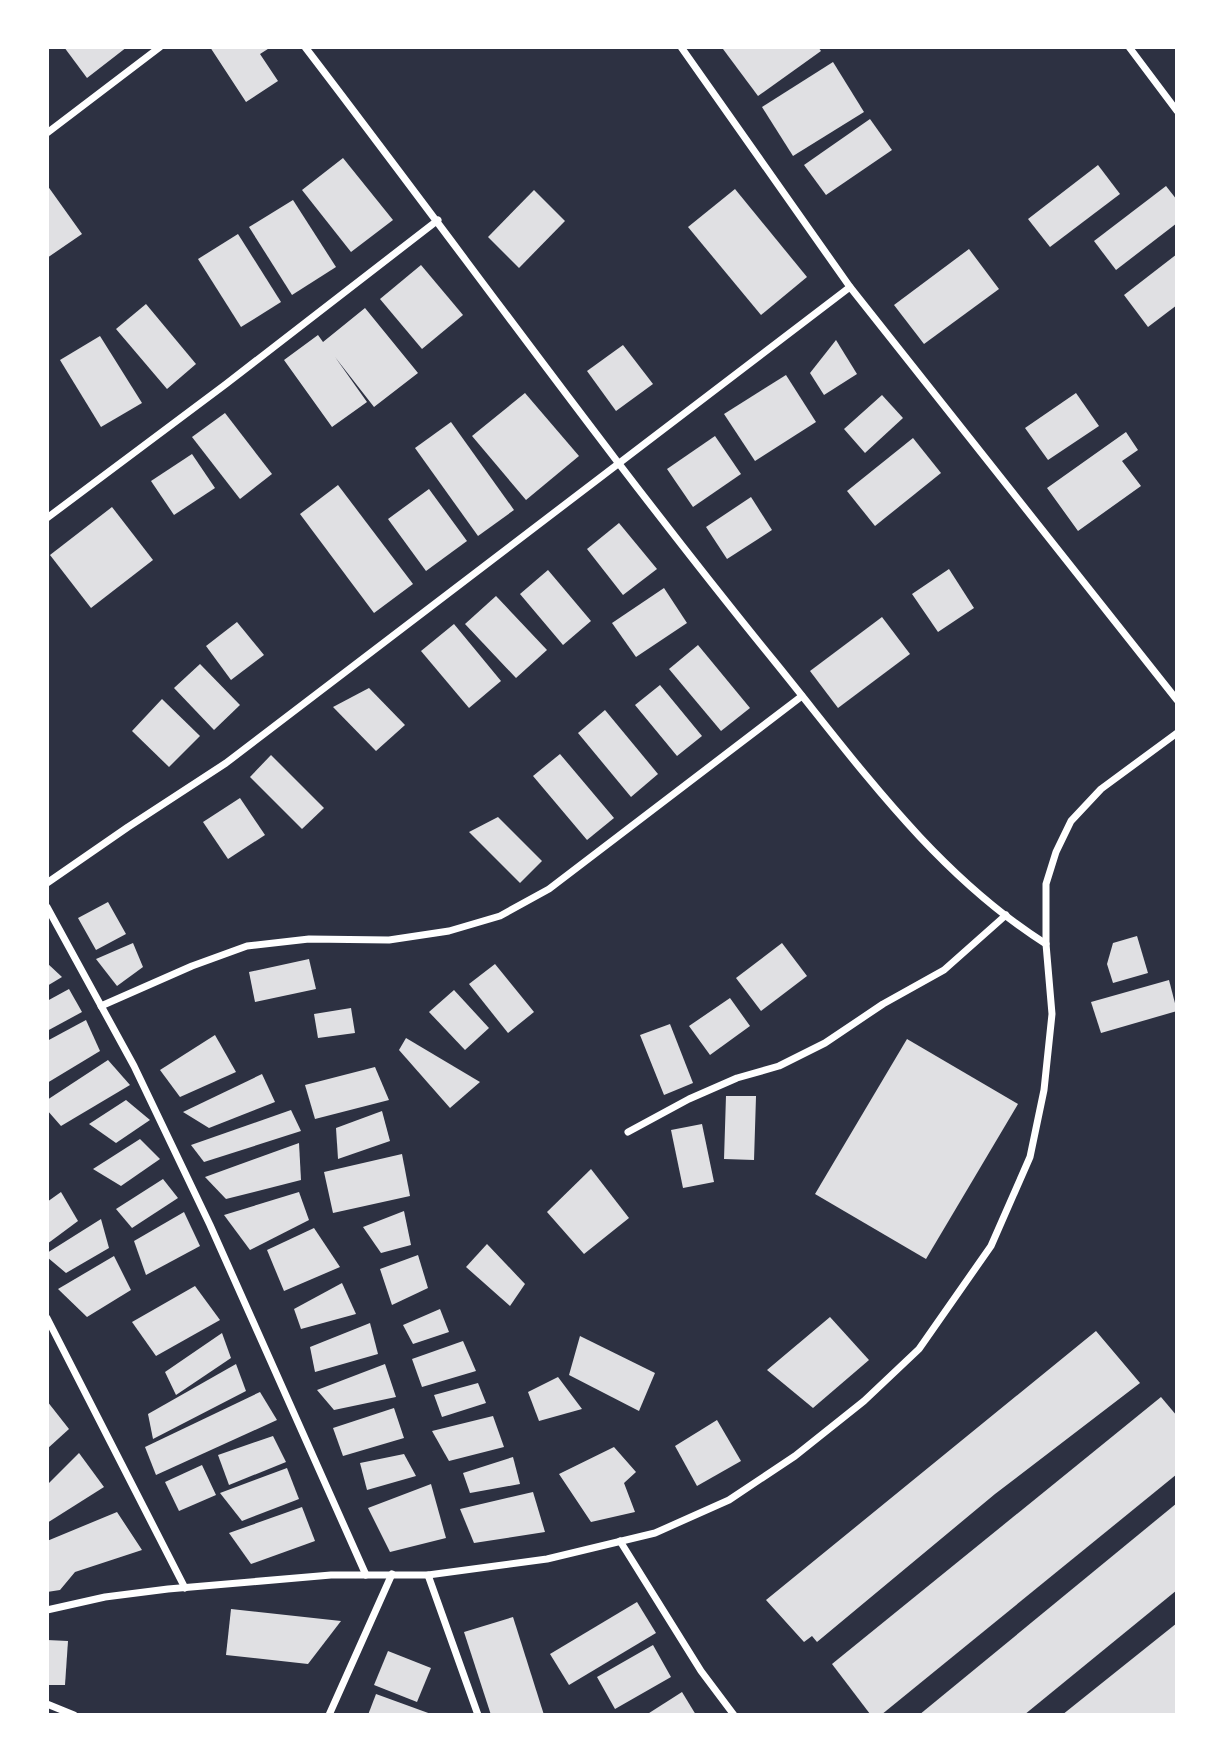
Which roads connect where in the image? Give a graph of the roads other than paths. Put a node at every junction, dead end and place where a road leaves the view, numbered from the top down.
1 (160, 47) edge
2 (305, 47) edge
3 (681, 47) edge
4 (1129, 47) edge
5 (1177, 111) edge
6 (47, 134) edge
7 (438, 220) junction
8 (850, 287) junction
9 (619, 464) junction
10 (47, 518) edge
11 (802, 696) junction
12 (1177, 700) edge
13 (1177, 733) edge
14 (47, 883) edge
15 (47, 907) edge
16 (1006, 915) junction
17 (1046, 944) junction
18 (102, 1006) junction
19 (628, 1132) dead end
20 (47, 1318) edge
21 (620, 1541) junction
22 (392, 1574) junction
23 (366, 1575) junction
24 (428, 1575) junction
25 (185, 1588) junction
26 (47, 1610) edge
27 (47, 1704) edge
28 (74, 1715) edge
29 (329, 1715) edge
30 (478, 1715) edge
31 (734, 1715) edge

1 - 6 street
2 - 7 street
3 - 8 street
4 - 5 street
7 - 9 street
7 - 10 street
8 - 9 street
8 - 12 street
9 - 11 street
9 - 14 street
11 - 16 street
11 - 18 street
13 - 17 street
15 - 18 street
16 - 17 street
16 - 19 street
17 - 21 street
18 - 23 street
20 - 25 street
21 - 24 street
21 - 31 street
22 - 23 street
22 - 24 street
22 - 29 street
23 - 25 street
24 - 30 street
25 - 26 street
27 - 28 street

